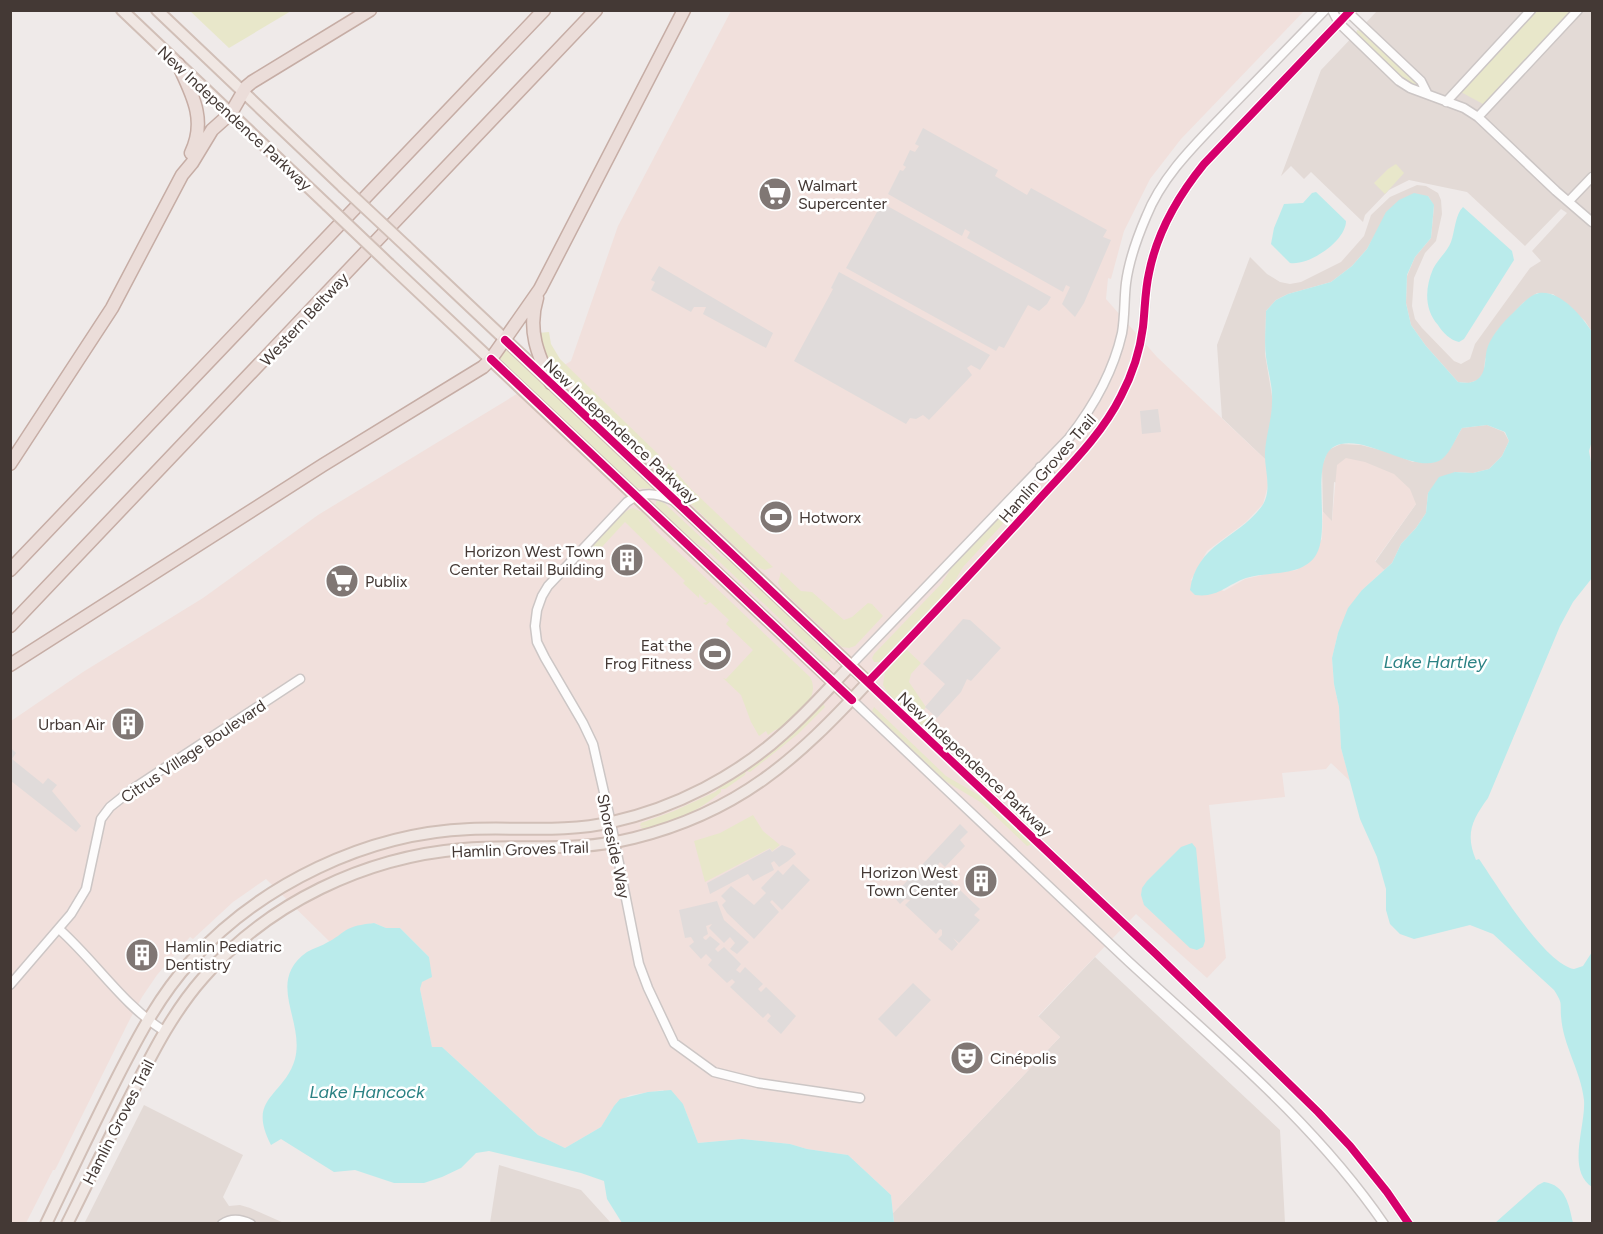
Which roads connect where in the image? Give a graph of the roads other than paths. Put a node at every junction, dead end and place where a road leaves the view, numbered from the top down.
1 (122, 10) edge
2 (157, 10) edge
3 (370, 10) edge
4 (544, 10) edge
5 (596, 10) edge
6 (684, 10) edge
7 (1325, 10) edge
8 (1332, 10) edge
9 (1531, 10) edge
10 (1578, 10) edge
11 (1348, 11) edge
12 (1339, 23) junction
13 (178, 64) junction
14 (243, 93) junction
15 (1427, 93) junction
16 (1446, 102) junction
17 (231, 113) junction
18 (1478, 117) junction
19 (182, 174) junction
20 (1593, 177) edge
21 (1569, 201) junction
22 (1593, 222) edge
23 (540, 289) junction
24 (505, 340) junction
25 (491, 359) junction
26 (551, 383) junction
27 (10, 464) edge
28 (1040, 467) junction
29 (1056, 480) junction
30 (636, 496) junction
31 (679, 503) junction
32 (10, 570) edge
33 (10, 626) edge
34 (10, 665) edge
35 (851, 665) junction
36 (300, 679) dead end
37 (868, 682) junction
38 (834, 683) junction
39 (852, 700) junction
40 (611, 823) junction
41 (615, 842) junction
42 (59, 929) junction
43 (10, 985) edge
44 (147, 1020) junction
45 (164, 1031) junction
46 (860, 1098) dead end
47 (46, 1224) edge
48 (67, 1224) edge
49 (222, 1224) edge
50 (250, 1224) edge
51 (1384, 1224) edge
52 (1409, 1224) edge

1 - 13 main road, New Independence Parkway
2 - 14 main road, New Independence Parkway
3 - 14 highway
4 - 32 highway
5 - 33 highway, Western Beltway
6 - 23 highway
7 - 28 street, Hamlin Groves Trail
8 - 12 street
9 - 16 street
10 - 18 street
11 - 12 street, Hamlin Groves Trail
11 - 15 street
12 - 15 street
12 - 29 street, Hamlin Groves Trail
13 - 17 main road, New Independence Parkway
13 - 19 highway
14 - 17 highway
14 - 24 main road, New Independence Parkway, bridge
15 - 16 street
16 - 18 street
17 - 19 highway
17 - 25 main road, New Independence Parkway, bridge
18 - 21 street
19 - 27 highway
20 - 21 street
21 - 22 street
23 - 24 highway
23 - 26 highway
24 - 25 highway
24 - 26 main road, New Independence Parkway
25 - 30 main road, New Independence Parkway
25 - 34 highway
26 - 31 main road, New Independence Parkway
28 - 29 street
28 - 35 street, Hamlin Groves Trail
29 - 37 street, Hamlin Groves Trail
30 - 31 street
30 - 38 main road, New Independence Parkway
30 - 40 street, Shoreside Way
31 - 35 main road, New Independence Parkway
35 - 37 main road, New Independence Parkway
35 - 38 main road, Hamlin Groves Trail
36 - 42 street, Citrus Village Boulevard
37 - 39 main road, Hamlin Groves Trail
37 - 52 street, New Independence Parkway
38 - 39 main road, New Independence Parkway
38 - 40 main road, Hamlin Groves Trail
39 - 41 main road, Hamlin Groves Trail
39 - 51 street, New Independence Parkway
40 - 41 street, Shoreside Way
40 - 44 main road, Hamlin Groves Trail
41 - 45 main road, Hamlin Groves Trail
41 - 46 street, Shoreside Way
42 - 43 street, Citrus Village Boulevard
42 - 44 street
44 - 45 street
44 - 47 main road, Hamlin Groves Trail
45 - 48 main road, Hamlin Groves Trail
49 - 50 street

